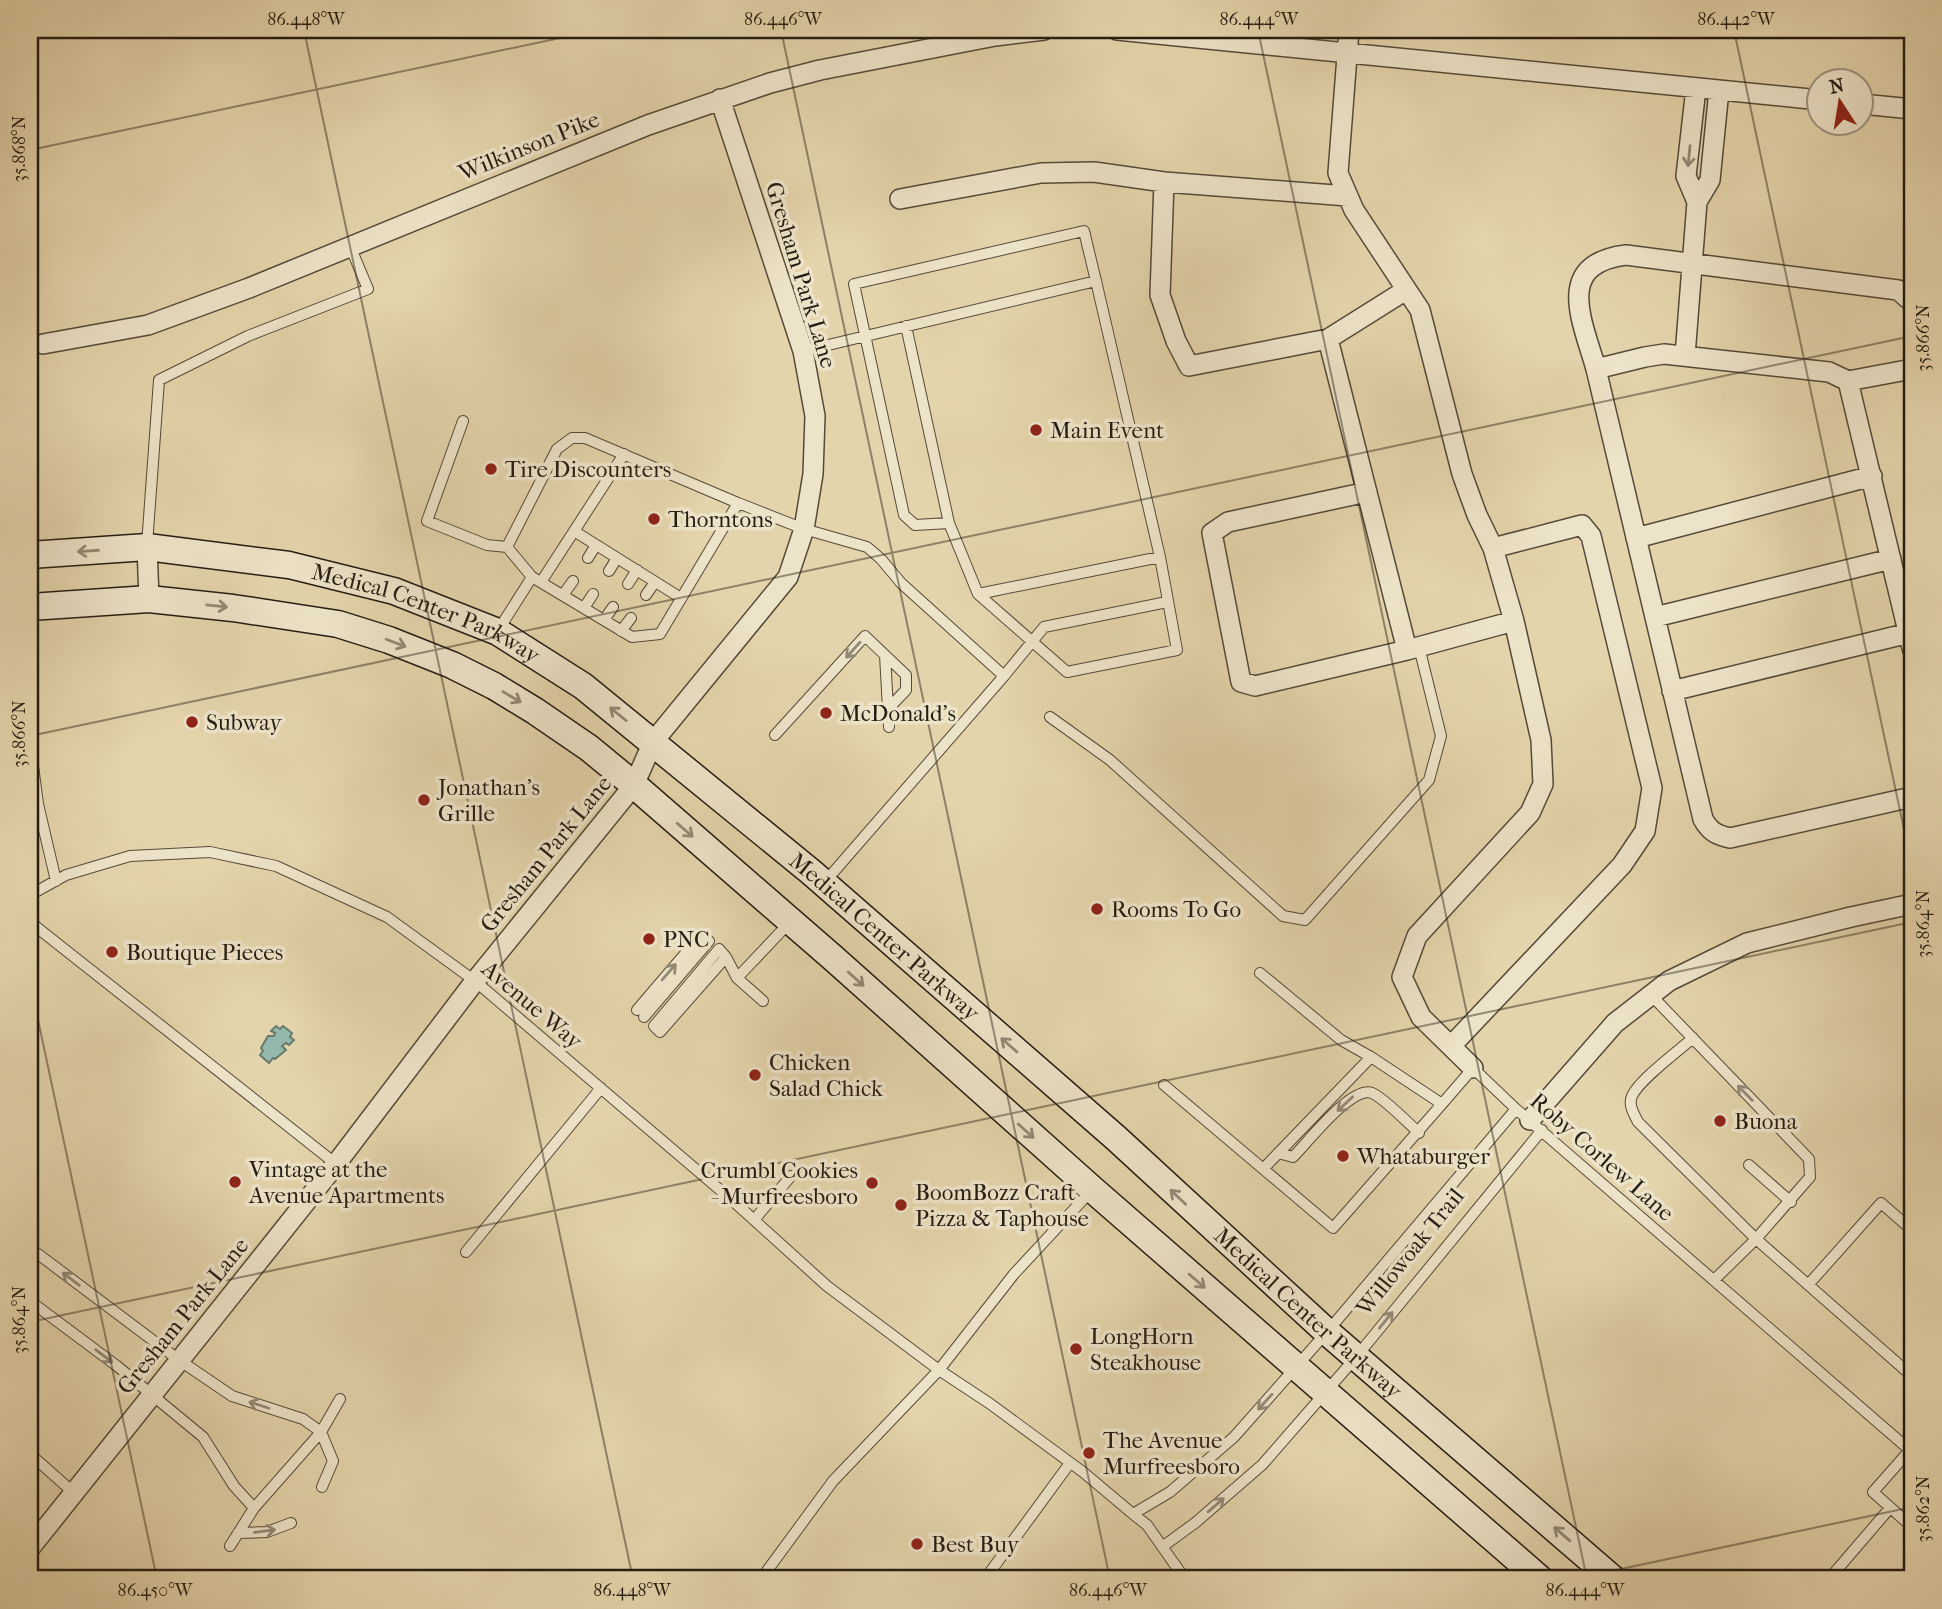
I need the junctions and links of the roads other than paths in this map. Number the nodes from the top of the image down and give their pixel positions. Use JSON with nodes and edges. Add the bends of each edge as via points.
{"nodes":[{"id":1,"x":1044,"y":30,"type":"edge"},
{"id":2,"x":1117,"y":30,"type":"edge"},
{"id":3,"x":1349,"y":30,"type":"edge"},
{"id":4,"x":1345,"y":53,"type":"junction"},
{"id":5,"x":1696,"y":88,"type":"junction"},
{"id":6,"x":1719,"y":90,"type":"junction"},
{"id":7,"x":720,"y":99,"type":"junction"},
{"id":8,"x":1806,"y":99,"type":"edge"},
{"id":9,"x":1876,"y":105,"type":"edge"},
{"id":10,"x":1912,"y":109,"type":"edge"},
{"id":11,"x":1164,"y":182,"type":"junction"},
{"id":12,"x":1348,"y":196,"type":"junction"},
{"id":13,"x":900,"y":199,"type":"dead end"},
{"id":14,"x":1697,"y":202,"type":"junction"},
{"id":15,"x":350,"y":245,"type":"junction"},
{"id":16,"x":1692,"y":264,"type":"junction"},
{"id":17,"x":1096,"y":281,"type":"junction"},
{"id":18,"x":1406,"y":290,"type":"junction"},
{"id":19,"x":1912,"y":302,"type":"edge"},
{"id":20,"x":906,"y":326,"type":"junction"},
{"id":21,"x":864,"y":336,"type":"junction"},
{"id":22,"x":1328,"y":339,"type":"junction"},
{"id":23,"x":36,"y":347,"type":"edge"},
{"id":24,"x":803,"y":351,"type":"junction"},
{"id":25,"x":1685,"y":356,"type":"junction"},
{"id":26,"x":1596,"y":369,"type":"junction"},
{"id":27,"x":1912,"y":369,"type":"edge"},
{"id":28,"x":1848,"y":381,"type":"junction"},
{"id":29,"x":463,"y":421,"type":"dead end"},
{"id":30,"x":624,"y":454,"type":"junction"},
{"id":31,"x":1872,"y":476,"type":"junction"},
{"id":32,"x":1367,"y":492,"type":"junction"},
{"id":33,"x":738,"y":503,"type":"junction"},
{"id":34,"x":949,"y":523,"type":"junction"},
{"id":35,"x":804,"y":529,"type":"junction"},
{"id":36,"x":574,"y":531,"type":"junction"},
{"id":37,"x":1636,"y":538,"type":"junction"},
{"id":38,"x":596,"y":545,"type":"junction"},
{"id":39,"x":507,"y":547,"type":"junction"},
{"id":40,"x":147,"y":548,"type":"junction"},
{"id":41,"x":1493,"y":548,"type":"junction"},
{"id":42,"x":30,"y":555,"type":"edge"},
{"id":43,"x":1160,"y":557,"type":"junction"},
{"id":44,"x":589,"y":558,"type":"dead end"},
{"id":45,"x":617,"y":558,"type":"junction"},
{"id":46,"x":1891,"y":559,"type":"junction"},
{"id":47,"x":637,"y":570,"type":"junction"},
{"id":48,"x":609,"y":571,"type":"dead end"},
{"id":49,"x":536,"y":580,"type":"junction"},
{"id":50,"x":573,"y":581,"type":"dead end"},
{"id":51,"x":655,"y":582,"type":"junction"},
{"id":52,"x":628,"y":583,"type":"dead end"},
{"id":53,"x":593,"y":594,"type":"dead end"},
{"id":54,"x":978,"y":594,"type":"junction"},
{"id":55,"x":563,"y":595,"type":"junction"},
{"id":56,"x":646,"y":595,"type":"dead end"},
{"id":57,"x":681,"y":598,"type":"junction"},
{"id":58,"x":149,"y":599,"type":"junction"},
{"id":59,"x":1167,"y":602,"type":"junction"},
{"id":60,"x":30,"y":607,"type":"edge"},
{"id":61,"x":613,"y":607,"type":"dead end"},
{"id":62,"x":584,"y":608,"type":"junction"},
{"id":63,"x":1655,"y":617,"type":"junction"},
{"id":64,"x":631,"y":618,"type":"dead end"},
{"id":65,"x":604,"y":620,"type":"junction"},
{"id":66,"x":1514,"y":621,"type":"junction"},
{"id":67,"x":621,"y":631,"type":"junction"},
{"id":68,"x":498,"y":632,"type":"junction"},
{"id":69,"x":1031,"y":640,"type":"junction"},
{"id":70,"x":1910,"y":640,"type":"edge"},
{"id":71,"x":1413,"y":648,"type":"junction"},
{"id":72,"x":886,"y":655,"type":"junction"},
{"id":73,"x":1004,"y":676,"type":"junction"},
{"id":74,"x":1672,"y":691,"type":"junction"},
{"id":75,"x":888,"y":709,"type":"junction"},
{"id":76,"x":1050,"y":717,"type":"dead end"},
{"id":77,"x":889,"y":727,"type":"dead end"},
{"id":78,"x":775,"y":735,"type":"dead end"},
{"id":79,"x":653,"y":742,"type":"junction"},
{"id":80,"x":30,"y":743,"type":"edge"},
{"id":81,"x":634,"y":785,"type":"junction"},
{"id":82,"x":1912,"y":797,"type":"edge"},
{"id":83,"x":56,"y":881,"type":"junction"},
{"id":84,"x":824,"y":883,"type":"junction"},
{"id":85,"x":30,"y":895,"type":"edge"},
{"id":86,"x":1912,"y":904,"type":"edge"},
{"id":87,"x":30,"y":922,"type":"edge"},
{"id":88,"x":790,"y":922,"type":"junction"},
{"id":89,"x":706,"y":937,"type":"dead end"},
{"id":90,"x":1259,"y":974,"type":"dead end"},
{"id":91,"x":737,"y":978,"type":"junction"},
{"id":92,"x":475,"y":981,"type":"junction"},
{"id":93,"x":1651,"y":995,"type":"junction"},
{"id":94,"x":763,"y":1001,"type":"dead end"},
{"id":95,"x":640,"y":1014,"type":"dead end"},
{"id":96,"x":654,"y":1026,"type":"dead end"},
{"id":97,"x":1693,"y":1038,"type":"junction"},
{"id":98,"x":1451,"y":1046,"type":"junction"},
{"id":99,"x":1371,"y":1057,"type":"junction"},
{"id":100,"x":1474,"y":1068,"type":"junction"},
{"id":101,"x":1164,"y":1085,"type":"dead end"},
{"id":102,"x":601,"y":1088,"type":"junction"},
{"id":103,"x":1443,"y":1104,"type":"junction"},
{"id":104,"x":1529,"y":1120,"type":"junction"},
{"id":105,"x":1419,"y":1133,"type":"junction"},
{"id":106,"x":1278,"y":1153,"type":"junction"},
{"id":107,"x":337,"y":1164,"type":"junction"},
{"id":108,"x":1749,"y":1165,"type":"dead end"},
{"id":109,"x":1263,"y":1169,"type":"junction"},
{"id":110,"x":791,"y":1176,"type":"dead end"},
{"id":111,"x":1092,"y":1189,"type":"junction"},
{"id":112,"x":1791,"y":1202,"type":"junction"},
{"id":113,"x":754,"y":1220,"type":"junction"},
{"id":114,"x":1912,"y":1230,"type":"edge"},
{"id":115,"x":1756,"y":1239,"type":"junction"},
{"id":116,"x":30,"y":1248,"type":"edge"},
{"id":117,"x":466,"y":1252,"type":"dead end"},
{"id":118,"x":1714,"y":1280,"type":"junction"},
{"id":119,"x":1808,"y":1285,"type":"junction"},
{"id":120,"x":30,"y":1301,"type":"edge"},
{"id":121,"x":1327,"y":1332,"type":"junction"},
{"id":122,"x":1357,"y":1356,"type":"junction"},
{"id":123,"x":179,"y":1360,"type":"junction"},
{"id":124,"x":1296,"y":1368,"type":"junction"},
{"id":125,"x":939,"y":1370,"type":"junction"},
{"id":126,"x":1912,"y":1376,"type":"edge"},
{"id":127,"x":1324,"y":1392,"type":"junction"},
{"id":128,"x":152,"y":1395,"type":"junction"},
{"id":129,"x":340,"y":1399,"type":"dead end"},
{"id":130,"x":321,"y":1432,"type":"junction"},
{"id":131,"x":1911,"y":1451,"type":"edge"},
{"id":132,"x":30,"y":1454,"type":"edge"},
{"id":133,"x":1070,"y":1463,"type":"junction"},
{"id":134,"x":322,"y":1487,"type":"dead end"},
{"id":135,"x":74,"y":1493,"type":"junction"},
{"id":136,"x":254,"y":1508,"type":"junction"},
{"id":137,"x":1890,"y":1508,"type":"junction"},
{"id":138,"x":1133,"y":1514,"type":"junction"},
{"id":139,"x":291,"y":1523,"type":"dead end"},
{"id":140,"x":1912,"y":1527,"type":"edge"},
{"id":141,"x":238,"y":1534,"type":"junction"},
{"id":142,"x":230,"y":1546,"type":"dead end"},
{"id":143,"x":1162,"y":1546,"type":"junction"},
{"id":144,"x":30,"y":1548,"type":"edge"},
{"id":145,"x":761,"y":1579,"type":"edge"},
{"id":146,"x":985,"y":1579,"type":"edge"},
{"id":147,"x":1185,"y":1579,"type":"edge"},
{"id":148,"x":1540,"y":1579,"type":"edge"},
{"id":149,"x":1613,"y":1579,"type":"edge"},
{"id":150,"x":1829,"y":1579,"type":"edge"}],
"edges":[{"from":1,"to":7,"type":"street","name":"Wilkinson Pike","via":[[820,70]]},
{"from":2,"to":4,"type":"street"},
{"from":3,"to":4,"type":"street"},
{"from":4,"to":5,"type":"street"},
{"from":4,"to":12,"type":"street","via":[[1338,173]]},
{"from":5,"to":6,"type":"street"},
{"from":5,"to":14,"type":"street","one_way":true,"via":[[1686,176]]},
{"from":6,"to":8,"type":"street"},
{"from":6,"to":14,"type":"street","via":[[1710,180]]},
{"from":7,"to":15,"type":"street","name":"Wilkinson Pike"},
{"from":7,"to":24,"type":"street","name":"Gresham Park Lane"},
{"from":9,"to":10,"type":"street"},
{"from":11,"to":12,"type":"street"},
{"from":11,"to":13,"type":"street","via":[[1094,172],[1041,173]]},
{"from":11,"to":22,"type":"street","via":[[1160,295],[1189,366]]},
{"from":12,"to":18,"type":"street"},
{"from":14,"to":16,"type":"street"},
{"from":15,"to":23,"type":"street","name":"Wilkinson Pike","via":[[148,325]]},
{"from":15,"to":40,"type":"lane","via":[[368,289],[248,336],[159,380]]},
{"from":16,"to":19,"type":"street","via":[[1898,290]]},
{"from":16,"to":25,"type":"street"},
{"from":16,"to":26,"type":"street","via":[[1626,255],[1606,257],[1584,274],[1577,298]]},
{"from":17,"to":20,"type":"lane"},
{"from":17,"to":21,"type":"lane","via":[[1084,231],[854,284]]},
{"from":17,"to":43,"type":"lane"},
{"from":18,"to":22,"type":"street"},
{"from":18,"to":41,"type":"street","via":[[1420,310],[1462,474]]},
{"from":20,"to":21,"type":"lane"},
{"from":20,"to":34,"type":"lane"},
{"from":21,"to":24,"type":"lane"},
{"from":21,"to":34,"type":"lane","via":[[904,515],[915,525]]},
{"from":22,"to":32,"type":"street"},
{"from":24,"to":35,"type":"street","name":"Gresham Park Lane","via":[[815,416],[813,474]]},
{"from":25,"to":26,"type":"street","via":[[1645,356]]},
{"from":25,"to":28,"type":"street","via":[[1829,372]]},
{"from":26,"to":37,"type":"street"},
{"from":27,"to":28,"type":"street"},
{"from":28,"to":31,"type":"street"},
{"from":29,"to":39,"type":"lane","via":[[427,521],[487,545]]},
{"from":30,"to":33,"type":"lane"},
{"from":30,"to":36,"type":"lane"},
{"from":30,"to":39,"type":"lane","via":[[584,438],[572,438],[557,449]]},
{"from":31,"to":37,"type":"street"},
{"from":31,"to":46,"type":"street"},
{"from":32,"to":71,"type":"street"},
{"from":32,"to":71,"type":"street","via":[[1228,522],[1212,534],[1241,682],[1255,686]]},
{"from":33,"to":35,"type":"lane"},
{"from":33,"to":57,"type":"lane"},
{"from":34,"to":54,"type":"lane"},
{"from":35,"to":73,"type":"lane","via":[[867,547]]},
{"from":35,"to":79,"type":"street","name":"Gresham Park Lane","via":[[788,577]]},
{"from":36,"to":38,"type":"lane"},
{"from":36,"to":49,"type":"lane"},
{"from":37,"to":63,"type":"street"},
{"from":38,"to":44,"type":"lane"},
{"from":38,"to":45,"type":"lane"},
{"from":39,"to":49,"type":"lane"},
{"from":40,"to":42,"type":"main road","name":"Medical Center Parkway","one_way":true},
{"from":40,"to":58,"type":"street"},
{"from":40,"to":68,"type":"main road","name":"Medical Center Parkway","via":[[289,565],[394,591]]},
{"from":41,"to":66,"type":"street"},
{"from":41,"to":98,"type":"street","via":[[1582,526],[1591,536],[1652,788],[1645,831],[1622,865]]},
{"from":43,"to":54,"type":"lane"},
{"from":43,"to":59,"type":"lane"},
{"from":45,"to":47,"type":"lane"},
{"from":45,"to":48,"type":"lane"},
{"from":46,"to":63,"type":"street"},
{"from":46,"to":70,"type":"street"},
{"from":47,"to":51,"type":"lane"},
{"from":47,"to":52,"type":"lane"},
{"from":49,"to":55,"type":"lane"},
{"from":49,"to":68,"type":"lane"},
{"from":50,"to":55,"type":"lane"},
{"from":51,"to":56,"type":"lane"},
{"from":51,"to":57,"type":"lane"},
{"from":53,"to":62,"type":"lane"},
{"from":54,"to":69,"type":"lane"},
{"from":55,"to":62,"type":"lane"},
{"from":57,"to":67,"type":"lane","via":[[660,634],[632,637]]},
{"from":58,"to":60,"type":"main road","name":"Medical Center Parkway"},
{"from":58,"to":81,"type":"main road","name":"Medical Center Parkway","one_way":true,"via":[[338,624],[399,643],[494,686],[589,748]]},
{"from":59,"to":69,"type":"lane","via":[[1044,627]]},
{"from":59,"to":69,"type":"lane","via":[[1177,650],[1067,672]]},
{"from":61,"to":65,"type":"lane"},
{"from":62,"to":65,"type":"lane"},
{"from":63,"to":74,"type":"street"},
{"from":64,"to":67,"type":"lane"},
{"from":65,"to":67,"type":"lane"},
{"from":66,"to":71,"type":"street"},
{"from":66,"to":98,"type":"street","via":[[1541,740],[1543,784],[1530,813],[1417,936],[1402,977],[1421,1017]]},
{"from":79,"to":68,"type":"main road","name":"Medical Center Parkway","one_way":true,"via":[[583,686]]},
{"from":69,"to":73,"type":"lane"},
{"from":70,"to":74,"type":"street"},
{"from":71,"to":76,"type":"lane","via":[[1441,736],[1429,780],[1305,920],[1283,916],[1110,760]]},
{"from":72,"to":75,"type":"lane"},
{"from":72,"to":75,"type":"lane","via":[[906,675],[906,690]]},
{"from":72,"to":78,"type":"lane","one_way":true,"via":[[865,636]]},
{"from":73,"to":84,"type":"lane"},
{"from":74,"to":82,"type":"street","via":[[1703,819],[1717,835],[1741,836]]},
{"from":75,"to":77,"type":"lane"},
{"from":79,"to":81,"type":"street","name":"Gresham Park Lane"},
{"from":79,"to":84,"type":"main road","name":"Medical Center Parkway"},
{"from":80,"to":83,"type":"lane"},
{"from":81,"to":88,"type":"main road","name":"Medical Center Parkway","one_way":true},
{"from":81,"to":92,"type":"street","name":"Gresham Park Lane"},
{"from":83,"to":85,"type":"lane","name":"Avenue Way"},
{"from":83,"to":92,"type":"lane","name":"Avenue Way","via":[[130,856],[210,852],[276,866],[387,917]]},
{"from":121,"to":84,"type":"main road","name":"Medical Center Parkway","one_way":true,"via":[[1116,1138]]},
{"from":86,"to":93,"type":"street","name":"Willowoak Trail","via":[[1747,943],[1669,981]]},
{"from":87,"to":107,"type":"lane"},
{"from":88,"to":91,"type":"lane"},
{"from":88,"to":111,"type":"main road","name":"Medical Center Parkway","one_way":true},
{"from":95,"to":89,"type":"lane","one_way":true},
{"from":90,"to":99,"type":"lane","via":[[1341,1040]]},
{"from":91,"to":94,"type":"lane"},
{"from":91,"to":96,"type":"lane","via":[[722,953]]},
{"from":92,"to":102,"type":"lane","name":"Avenue Way"},
{"from":92,"to":107,"type":"street","name":"Gresham Park Lane"},
{"from":93,"to":97,"type":"lane"},
{"from":93,"to":104,"type":"street","name":"Willowoak Trail","via":[[1615,1023]]},
{"from":112,"to":97,"type":"lane","one_way":true,"via":[[1810,1177],[1809,1159]]},
{"from":97,"to":115,"type":"lane","via":[[1642,1084],[1631,1097],[1631,1108],[1638,1122]]},
{"from":98,"to":100,"type":"street"},
{"from":99,"to":103,"type":"lane"},
{"from":99,"to":106,"type":"lane"},
{"from":100,"to":103,"type":"lane"},
{"from":100,"to":104,"type":"lane","name":"Roby Corlew Lane"},
{"from":101,"to":109,"type":"lane"},
{"from":102,"to":113,"type":"lane","name":"Avenue Way"},
{"from":102,"to":117,"type":"lane"},
{"from":103,"to":105,"type":"lane"},
{"from":104,"to":118,"type":"lane","name":"Roby Corlew Lane"},
{"from":104,"to":121,"type":"lane"},
{"from":122,"to":104,"type":"lane","name":"Willowoak Trail","one_way":true},
{"from":105,"to":106,"type":"lane","one_way":true,"via":[[1374,1094],[1363,1091],[1350,1098],[1293,1157]]},
{"from":105,"to":109,"type":"lane","via":[[1333,1228]]},
{"from":106,"to":109,"type":"lane"},
{"from":107,"to":123,"type":"street","name":"Gresham Park Lane"},
{"from":108,"to":112,"type":"lane"},
{"from":110,"to":113,"type":"lane"},
{"from":111,"to":124,"type":"main road","name":"Medical Center Parkway","one_way":true},
{"from":111,"to":125,"type":"lane","via":[[1014,1274]]},
{"from":112,"to":115,"type":"lane"},
{"from":113,"to":125,"type":"lane","name":"Avenue Way","via":[[827,1286]]},
{"from":114,"to":119,"type":"lane","via":[[1881,1203]]},
{"from":115,"to":118,"type":"lane"},
{"from":115,"to":119,"type":"lane"},
{"from":123,"to":116,"type":"lane","one_way":true},
{"from":118,"to":131,"type":"lane","name":"Roby Corlew Lane"},
{"from":119,"to":126,"type":"lane"},
{"from":120,"to":128,"type":"lane","one_way":true},
{"from":121,"to":122,"type":"main road","name":"Medical Center Parkway"},
{"from":121,"to":124,"type":"lane"},
{"from":122,"to":127,"type":"lane","name":"Willowoak Trail"},
{"from":149,"to":122,"type":"main road","name":"Medical Center Parkway","one_way":true},
{"from":123,"to":128,"type":"street","name":"Gresham Park Lane"},
{"from":130,"to":123,"type":"lane","one_way":true,"via":[[303,1419],[232,1396]]},
{"from":124,"to":127,"type":"main road","name":"Medical Center Parkway"},
{"from":124,"to":138,"type":"lane","one_way":true,"via":[[1234,1437],[1170,1492]]},
{"from":125,"to":133,"type":"lane","name":"Avenue Way"},
{"from":125,"to":145,"type":"lane","via":[[833,1481]]},
{"from":143,"to":127,"type":"lane","name":"Willowoak Trail","one_way":true,"via":[[1262,1465]]},
{"from":127,"to":148,"type":"main road","name":"Medical Center Parkway"},
{"from":128,"to":135,"type":"street","name":"Gresham Park Lane"},
{"from":128,"to":136,"type":"lane","via":[[203,1437]]},
{"from":129,"to":130,"type":"lane"},
{"from":130,"to":134,"type":"lane","via":[[333,1461]]},
{"from":130,"to":136,"type":"lane"},
{"from":131,"to":137,"type":"lane","via":[[1873,1492]]},
{"from":132,"to":135,"type":"lane"},
{"from":133,"to":138,"type":"lane","name":"Avenue Way"},
{"from":133,"to":146,"type":"lane"},
{"from":135,"to":144,"type":"street","name":"Gresham Park Lane"},
{"from":136,"to":141,"type":"lane"},
{"from":137,"to":140,"type":"lane"},
{"from":137,"to":150,"type":"lane"},
{"from":138,"to":143,"type":"lane","name":"Avenue Way"},
{"from":141,"to":139,"type":"lane","one_way":true,"via":[[267,1532]]},
{"from":141,"to":142,"type":"lane"},
{"from":143,"to":147,"type":"lane","name":"Avenue Way"}]}
